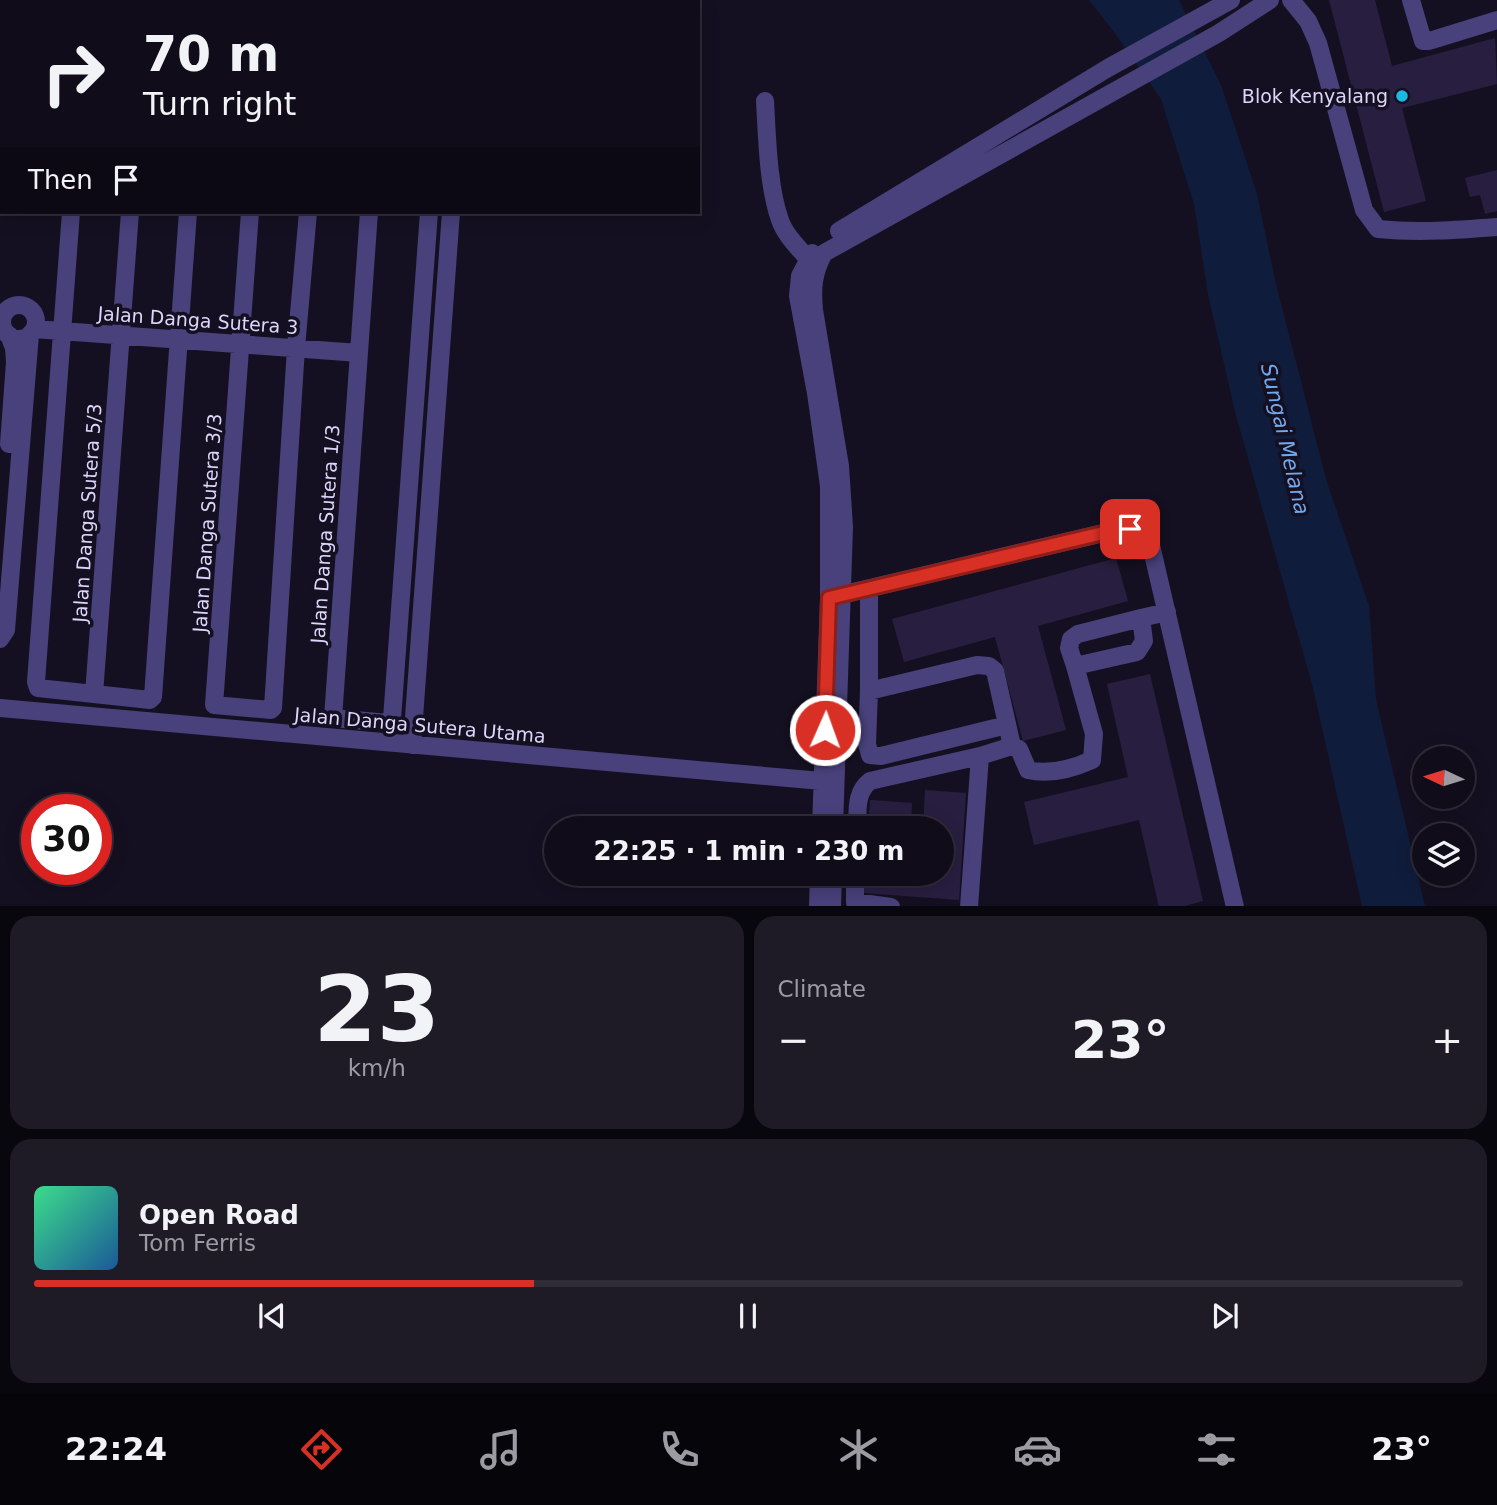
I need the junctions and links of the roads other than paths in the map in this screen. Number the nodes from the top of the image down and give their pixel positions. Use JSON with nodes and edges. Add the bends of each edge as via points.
{"nodes":[{"id":1,"x":1231,"y":0,"type":"edge"},
{"id":2,"x":1270,"y":0,"type":"edge"},
{"id":3,"x":1291,"y":0,"type":"edge"},
{"id":4,"x":1410,"y":0,"type":"edge"},
{"id":5,"x":1497,"y":20,"type":"edge"},
{"id":6,"x":765,"y":101,"type":"dead end"},
{"id":7,"x":71,"y":214,"type":"edge"},
{"id":8,"x":130,"y":214,"type":"edge"},
{"id":9,"x":188,"y":214,"type":"edge"},
{"id":10,"x":250,"y":214,"type":"edge"},
{"id":11,"x":308,"y":214,"type":"edge"},
{"id":12,"x":369,"y":214,"type":"edge"},
{"id":13,"x":429,"y":214,"type":"edge"},
{"id":14,"x":451,"y":214,"type":"edge"},
{"id":15,"x":1497,"y":228,"type":"edge"},
{"id":16,"x":808,"y":259,"type":"junction"},
{"id":17,"x":4,"y":310,"type":"edge"},
{"id":18,"x":32,"y":331,"type":"junction"},
{"id":19,"x":63,"y":331,"type":"junction"},
{"id":20,"x":4,"y":332,"type":"edge"},
{"id":21,"x":121,"y":335,"type":"junction"},
{"id":22,"x":179,"y":339,"type":"junction"},
{"id":23,"x":242,"y":343,"type":"junction"},
{"id":24,"x":296,"y":348,"type":"junction"},
{"id":25,"x":359,"y":353,"type":"junction"},
{"id":26,"x":0,"y":555,"type":"edge"},
{"id":27,"x":869,"y":589,"type":"junction"},
{"id":28,"x":835,"y":597,"type":"junction"},
{"id":29,"x":1167,"y":612,"type":"junction"},
{"id":30,"x":1141,"y":618,"type":"junction"},
{"id":31,"x":0,"y":639,"type":"edge"},
{"id":32,"x":1075,"y":666,"type":"junction"},
{"id":33,"x":869,"y":691,"type":"junction"},
{"id":34,"x":94,"y":694,"type":"junction"},
{"id":35,"x":0,"y":708,"type":"edge"},
{"id":36,"x":1007,"y":725,"type":"junction"},
{"id":37,"x":412,"y":745,"type":"junction"},
{"id":38,"x":1012,"y":747,"type":"junction"},
{"id":39,"x":980,"y":756,"type":"junction"},
{"id":40,"x":829,"y":782,"type":"junction"},
{"id":41,"x":823,"y":816,"type":"edge"},
{"id":42,"x":833,"y":816,"type":"edge"},
{"id":43,"x":857,"y":816,"type":"edge"},
{"id":44,"x":819,"y":886,"type":"edge"},
{"id":45,"x":833,"y":886,"type":"edge"},
{"id":46,"x":855,"y":886,"type":"edge"},
{"id":47,"x":818,"y":906,"type":"edge"},
{"id":48,"x":832,"y":906,"type":"edge"},
{"id":49,"x":891,"y":906,"type":"edge"},
{"id":50,"x":969,"y":906,"type":"edge"},
{"id":51,"x":1236,"y":906,"type":"edge"}],
"edges":[{"from":1,"to":16,"type":"street","via":[[1108,68],[817,245]]},
{"from":2,"to":28,"type":"street","via":[[1219,33],[824,253],[812,284],[840,466],[844,527]]},
{"from":3,"to":15,"type":"street","via":[[1318,43],[1364,210],[1378,229]]},
{"from":4,"to":5,"type":"street","via":[[1423,41]]},
{"from":6,"to":16,"type":"street","via":[[780,219]]},
{"from":7,"to":19,"type":"street"},
{"from":8,"to":21,"type":"street","name":"Jalan Danga Sutera 5/3"},
{"from":9,"to":22,"type":"street"},
{"from":10,"to":23,"type":"street","name":"Jalan Danga Sutera 3/3"},
{"from":11,"to":24,"type":"street"},
{"from":12,"to":25,"type":"street","name":"Jalan Danga Sutera 1/3"},
{"from":13,"to":25,"type":"street","name":"Jalan Danga Sutera 1/3","via":[[392,719],[388,723],[333,718]]},
{"from":14,"to":37,"type":"street"},
{"from":16,"to":28,"type":"street","via":[[798,296],[829,486]]},
{"from":17,"to":18,"type":"street","via":[[18,305],[29,308],[35,317]]},
{"from":17,"to":20,"type":"street"},
{"from":18,"to":19,"type":"street","name":"Jalan Danga Sutera 3"},
{"from":18,"to":20,"type":"street","via":[[20,339]]},
{"from":18,"to":31,"type":"street","via":[[6,629]]},
{"from":19,"to":21,"type":"street","name":"Jalan Danga Sutera 3"},
{"from":19,"to":34,"type":"street","via":[[36,682],[38,688]]},
{"from":20,"to":26,"type":"street","via":[[14,348],[15,362]]},
{"from":21,"to":22,"type":"street","name":"Jalan Danga Sutera 3"},
{"from":21,"to":34,"type":"street","name":"Jalan Danga Sutera 5/3"},
{"from":22,"to":23,"type":"street","name":"Jalan Danga Sutera 3"},
{"from":22,"to":34,"type":"street","via":[[153,697]]},
{"from":23,"to":24,"type":"street","name":"Jalan Danga Sutera 3"},
{"from":23,"to":24,"type":"street","name":"Jalan Danga Sutera 3/3","via":[[214,705],[273,708]]},
{"from":24,"to":25,"type":"street","name":"Jalan Danga Sutera 3"},
{"from":27,"to":28,"type":"street"},
{"from":27,"to":29,"type":"street","via":[[1116,530],[1142,530],[1150,541]]},
{"from":27,"to":33,"type":"street"},
{"from":28,"to":40,"type":"street"},
{"from":29,"to":30,"type":"street"},
{"from":29,"to":51,"type":"street"},
{"from":30,"to":32,"type":"street","via":[[1144,641],[1137,652]]},
{"from":30,"to":32,"type":"street","via":[[1071,639]]},
{"from":32,"to":38,"type":"street","via":[[1094,734],[1092,760],[1065,770],[1039,772],[1028,770]]},
{"from":33,"to":36,"type":"street","via":[[989,666],[995,671]]},
{"from":33,"to":36,"type":"street","via":[[870,755]]},
{"from":35,"to":37,"type":"street","name":"Jalan Danga Sutera Utama"},
{"from":36,"to":38,"type":"street"},
{"from":37,"to":40,"type":"street","name":"Jalan Danga Sutera Utama"},
{"from":38,"to":39,"type":"street"},
{"from":39,"to":43,"type":"street","via":[[870,781],[858,797]]},
{"from":39,"to":50,"type":"street"},
{"from":40,"to":41,"type":"street"},
{"from":40,"to":42,"type":"street"},
{"from":44,"to":47,"type":"street"},
{"from":45,"to":48,"type":"street"},
{"from":46,"to":49,"type":"street","via":[[855,902]]}]}
